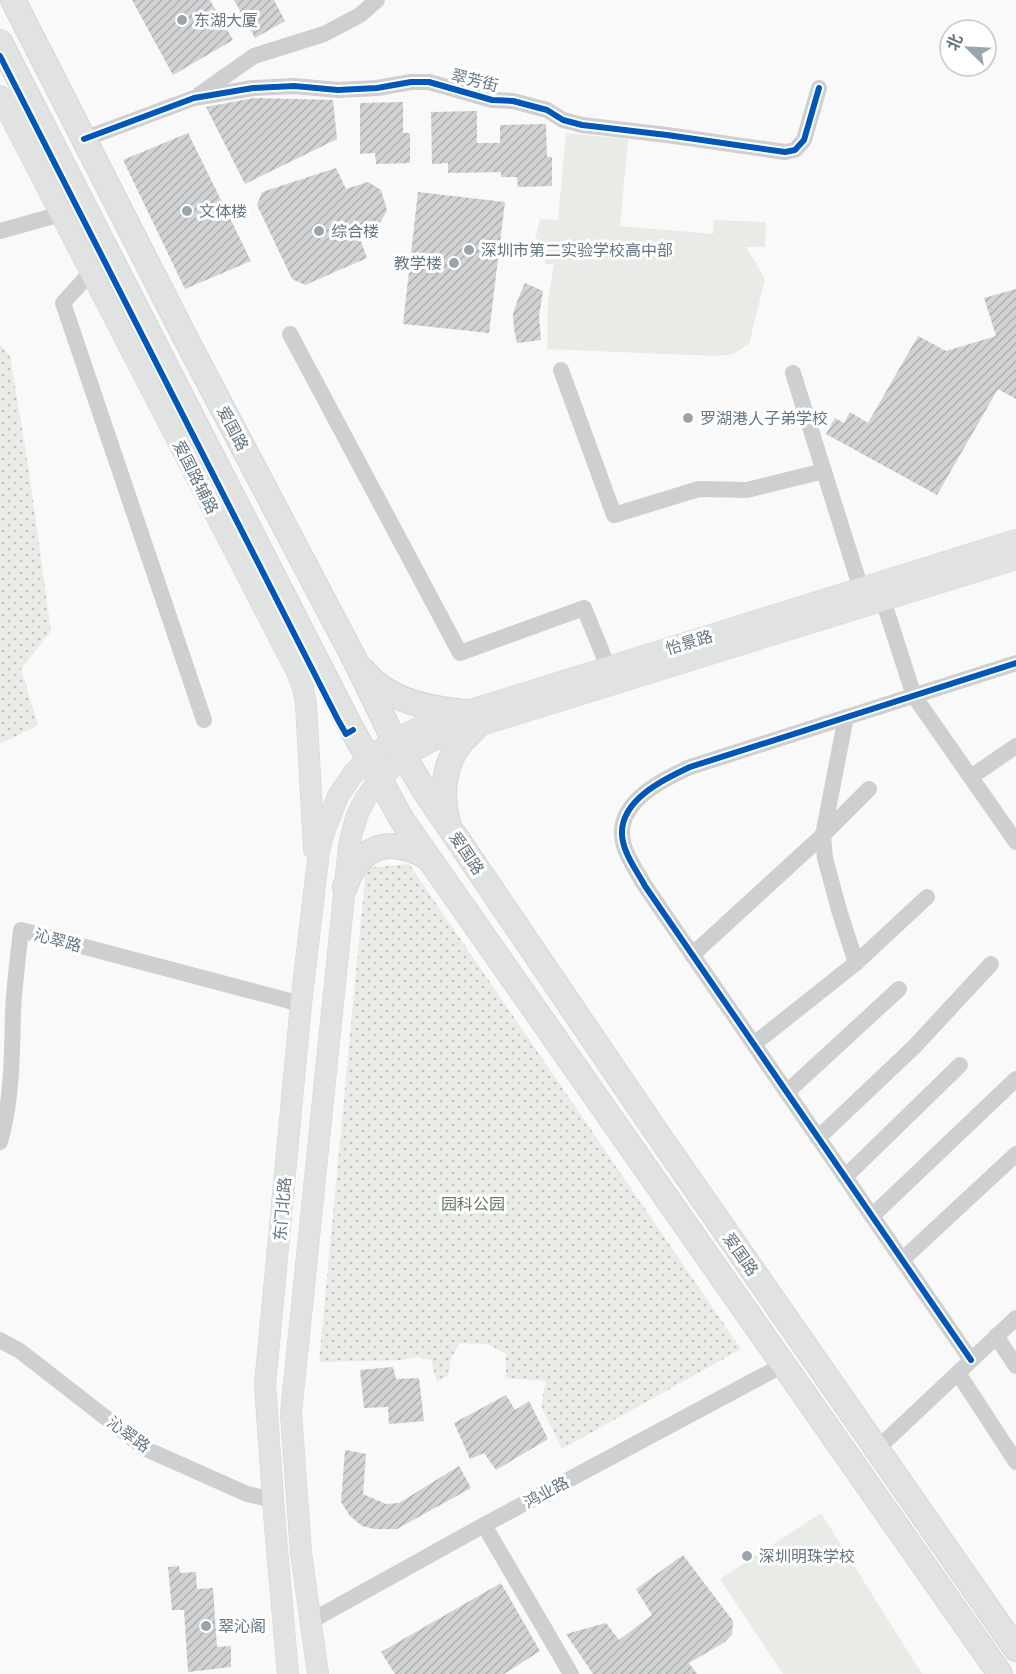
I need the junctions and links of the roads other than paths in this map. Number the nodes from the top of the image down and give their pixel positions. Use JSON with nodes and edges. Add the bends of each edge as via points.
{"nodes":[{"id":1,"x":13,"y":0,"type":"edge"},
{"id":2,"x":377,"y":0,"type":"edge"},
{"id":3,"x":0,"y":42,"type":"edge"},
{"id":4,"x":819,"y":88,"type":"dead end"},
{"id":5,"x":0,"y":96,"type":"edge"},
{"id":6,"x":194,"y":98,"type":"junction"},
{"id":7,"x":84,"y":139,"type":"junction"},
{"id":8,"x":61,"y":214,"type":"junction"},
{"id":9,"x":0,"y":231,"type":"edge"},
{"id":10,"x":91,"y":272,"type":"junction"},
{"id":11,"x":290,"y":334,"type":"dead end"},
{"id":12,"x":561,"y":370,"type":"dead end"},
{"id":13,"x":794,"y":373,"type":"dead end"},
{"id":14,"x":824,"y":471,"type":"junction"},
{"id":15,"x":1016,"y":540,"type":"edge"},
{"id":16,"x":1016,"y":559,"type":"edge"},
{"id":17,"x":861,"y":589,"type":"junction"},
{"id":18,"x":883,"y":600,"type":"junction"},
{"id":19,"x":355,"y":660,"type":"junction"},
{"id":20,"x":1016,"y":663,"type":"edge"},
{"id":21,"x":608,"y":667,"type":"junction"},
{"id":22,"x":914,"y":696,"type":"junction"},
{"id":23,"x":846,"y":717,"type":"junction"},
{"id":24,"x":471,"y":719,"type":"junction"},
{"id":25,"x":204,"y":720,"type":"dead end"},
{"id":26,"x":1016,"y":746,"type":"edge"},
{"id":27,"x":399,"y":748,"type":"junction"},
{"id":28,"x":368,"y":758,"type":"junction"},
{"id":29,"x":971,"y":777,"type":"junction"},
{"id":30,"x":380,"y":780,"type":"junction"},
{"id":31,"x":869,"y":789,"type":"dead end"},
{"id":32,"x":451,"y":830,"type":"junction"},
{"id":33,"x":823,"y":835,"type":"junction"},
{"id":34,"x":1016,"y":842,"type":"edge"},
{"id":35,"x":428,"y":858,"type":"junction"},
{"id":36,"x":315,"y":879,"type":"junction"},
{"id":37,"x":345,"y":887,"type":"junction"},
{"id":38,"x":927,"y":897,"type":"dead end"},
{"id":39,"x":692,"y":955,"type":"junction"},
{"id":40,"x":856,"y":963,"type":"junction"},
{"id":41,"x":991,"y":964,"type":"dead end"},
{"id":42,"x":899,"y":989,"type":"dead end"},
{"id":43,"x":301,"y":1004,"type":"junction"},
{"id":44,"x":754,"y":1044,"type":"junction"},
{"id":45,"x":960,"y":1065,"type":"dead end"},
{"id":46,"x":1016,"y":1079,"type":"edge"},
{"id":47,"x":787,"y":1092,"type":"junction"},
{"id":48,"x":818,"y":1138,"type":"junction"},
{"id":49,"x":0,"y":1142,"type":"edge"},
{"id":50,"x":1016,"y":1154,"type":"edge"},
{"id":51,"x":845,"y":1177,"type":"junction"},
{"id":52,"x":872,"y":1216,"type":"junction"},
{"id":53,"x":902,"y":1260,"type":"junction"},
{"id":54,"x":1016,"y":1318,"type":"edge"},
{"id":55,"x":996,"y":1336,"type":"junction"},
{"id":56,"x":0,"y":1340,"type":"edge"},
{"id":57,"x":971,"y":1360,"type":"junction"},
{"id":58,"x":783,"y":1365,"type":"junction"},
{"id":59,"x":1016,"y":1366,"type":"edge"},
{"id":60,"x":958,"y":1372,"type":"junction"},
{"id":61,"x":877,"y":1449,"type":"junction"},
{"id":62,"x":1016,"y":1462,"type":"edge"},
{"id":63,"x":273,"y":1500,"type":"junction"},
{"id":64,"x":484,"y":1525,"type":"junction"},
{"id":65,"x":311,"y":1621,"type":"junction"},
{"id":66,"x":1016,"y":1649,"type":"edge"},
{"id":67,"x":288,"y":1674,"type":"edge"},
{"id":68,"x":318,"y":1674,"type":"edge"},
{"id":69,"x":571,"y":1674,"type":"edge"},
{"id":70,"x":1000,"y":1674,"type":"edge"}],
"edges":[{"from":1,"to":7,"type":"highway","name":"爱国路"},
{"from":2,"to":6,"type":"street","via":[[360,15],[324,34],[254,56]]},
{"from":3,"to":28,"type":"highway","name":"爱国路"},
{"from":4,"to":6,"type":"street","name":"翠芳街","via":[[804,140],[795,150],[785,152],[582,125],[547,110],[429,82],[338,90],[252,88]]},
{"from":5,"to":8,"type":"main road","name":"爱国路辅路"},
{"from":6,"to":7,"type":"street","name":"翠芳街"},
{"from":7,"to":19,"type":"highway","name":"爱国路"},
{"from":8,"to":9,"type":"street"},
{"from":8,"to":10,"type":"main road","name":"爱国路辅路"},
{"from":10,"to":25,"type":"street","via":[[63,303]]},
{"from":10,"to":36,"type":"main road","name":"爱国路辅路","via":[[303,688]]},
{"from":11,"to":21,"type":"street","via":[[460,654],[584,608]]},
{"from":12,"to":14,"type":"street","via":[[614,515],[699,489],[747,490]]},
{"from":13,"to":14,"type":"street"},
{"from":14,"to":17,"type":"street"},
{"from":15,"to":17,"type":"main road","name":"怡景路"},
{"from":16,"to":18,"type":"main road","name":"怡景路"},
{"from":17,"to":21,"type":"main road","name":"怡景路"},
{"from":18,"to":22,"type":"street"},
{"from":18,"to":24,"type":"main road","name":"怡景路"},
{"from":19,"to":24,"type":"highway","via":[[382,688]]},
{"from":19,"to":27,"type":"highway","name":"爱国路"},
{"from":20,"to":22,"type":"street"},
{"from":21,"to":24,"type":"main road","name":"怡景路"},
{"from":22,"to":23,"type":"street"},
{"from":22,"to":29,"type":"street"},
{"from":23,"to":33,"type":"street"},
{"from":23,"to":39,"type":"street","via":[[690,767],[654,785],[627,814],[622,837],[629,856]]},
{"from":24,"to":27,"type":"main road","name":"怡景路","via":[[416,728]]},
{"from":24,"to":32,"type":"highway","via":[[446,776],[445,811]]},
{"from":26,"to":29,"type":"street"},
{"from":27,"to":28,"type":"main road","name":"怡景路"},
{"from":27,"to":30,"type":"main road","name":"怡景路"},
{"from":27,"to":32,"type":"highway","name":"爱国路"},
{"from":28,"to":30,"type":"highway","name":"爱国路"},
{"from":28,"to":36,"type":"main road","name":"东门北路","via":[[346,783],[335,805],[321,842]]},
{"from":29,"to":34,"type":"street"},
{"from":30,"to":35,"type":"highway","name":"爱国路"},
{"from":30,"to":37,"type":"main road","name":"东门北路","via":[[353,825]]},
{"from":31,"to":33,"type":"street"},
{"from":32,"to":61,"type":"highway","name":"爱国路"},
{"from":33,"to":39,"type":"street"},
{"from":33,"to":40,"type":"street","via":[[825,858]]},
{"from":35,"to":37,"type":"highway","via":[[403,847],[378,848],[356,864]]},
{"from":35,"to":58,"type":"highway","name":"爱国路"},
{"from":36,"to":43,"type":"main road","name":"东门北路"},
{"from":37,"to":65,"type":"main road","name":"东门北路","via":[[291,1413],[301,1553]]},
{"from":38,"to":40,"type":"street"},
{"from":39,"to":44,"type":"street"},
{"from":40,"to":44,"type":"street"},
{"from":41,"to":48,"type":"street","via":[[914,1047]]},
{"from":42,"to":47,"type":"street"},
{"from":43,"to":49,"type":"street","name":"沁翠路","via":[[21,930],[13,1011],[12,1077]]},
{"from":43,"to":63,"type":"main road","name":"东门北路","via":[[265,1385]]},
{"from":44,"to":47,"type":"street"},
{"from":45,"to":51,"type":"street"},
{"from":46,"to":52,"type":"street"},
{"from":47,"to":48,"type":"street"},
{"from":48,"to":51,"type":"street"},
{"from":50,"to":53,"type":"street"},
{"from":51,"to":52,"type":"street"},
{"from":52,"to":53,"type":"street"},
{"from":53,"to":57,"type":"street"},
{"from":54,"to":55,"type":"street"},
{"from":55,"to":57,"type":"street"},
{"from":55,"to":59,"type":"street"},
{"from":56,"to":63,"type":"street","name":"沁翠路","via":[[20,1351],[146,1449],[247,1494]]},
{"from":57,"to":60,"type":"street"},
{"from":58,"to":64,"type":"street","name":"鸿业路"},
{"from":58,"to":70,"type":"highway","name":"爱国路"},
{"from":60,"to":61,"type":"street"},
{"from":60,"to":62,"type":"street"},
{"from":61,"to":66,"type":"highway","name":"爱国路"},
{"from":63,"to":67,"type":"main road","name":"东门北路"},
{"from":64,"to":65,"type":"street","name":"鸿业路"},
{"from":64,"to":69,"type":"street"},
{"from":65,"to":68,"type":"main road","name":"东门北路"}]}
